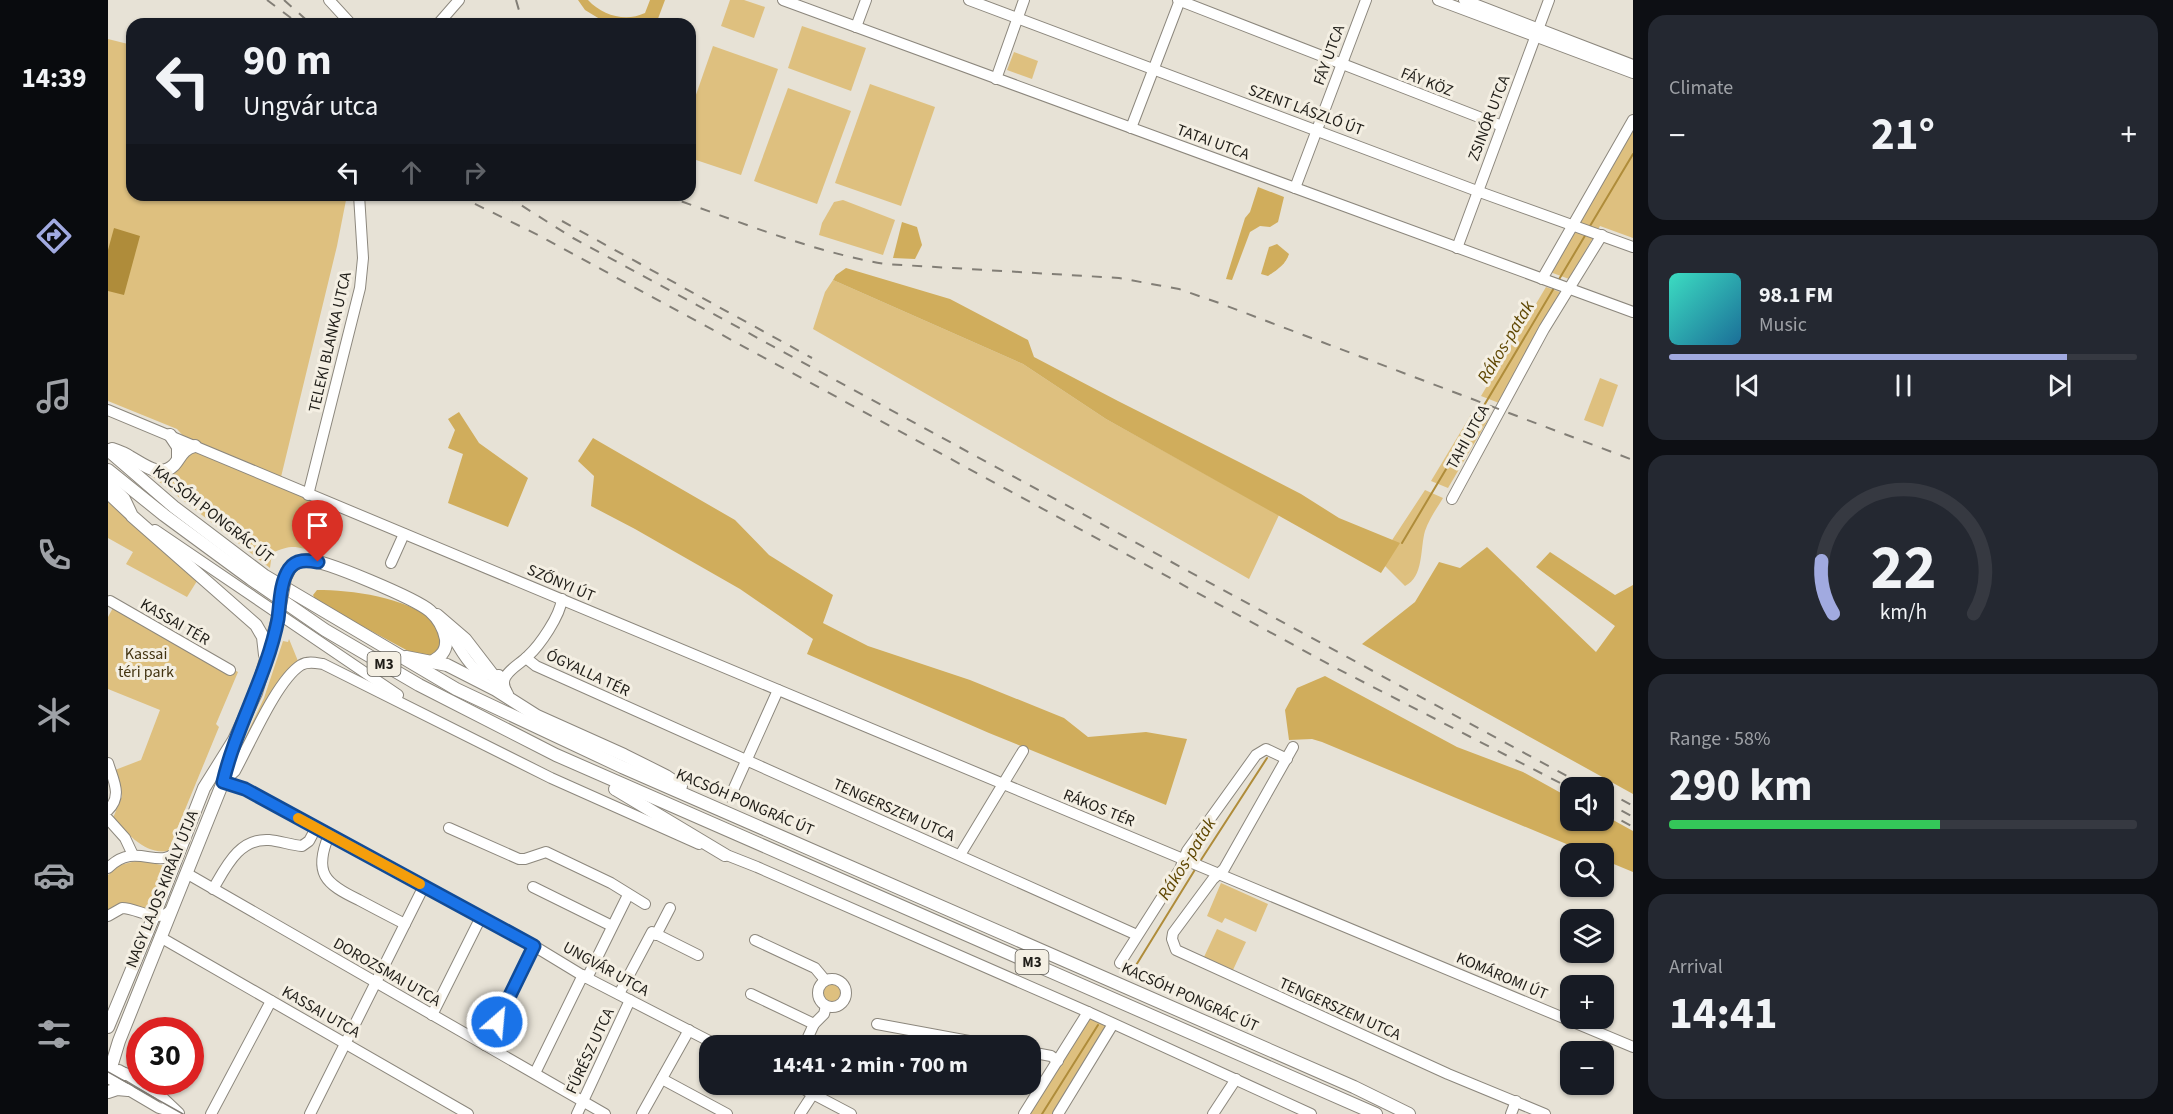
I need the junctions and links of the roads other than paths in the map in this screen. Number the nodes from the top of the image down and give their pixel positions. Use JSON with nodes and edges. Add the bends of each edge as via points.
{"nodes":[{"id":1,"x":459,"y":0,"type":"edge"},
{"id":2,"x":783,"y":0,"type":"edge"},
{"id":3,"x":866,"y":0,"type":"edge"},
{"id":4,"x":969,"y":0,"type":"edge"},
{"id":5,"x":1024,"y":0,"type":"edge"},
{"id":6,"x":1179,"y":0,"type":"edge"},
{"id":7,"x":1366,"y":0,"type":"edge"},
{"id":8,"x":1438,"y":0,"type":"edge"},
{"id":9,"x":1464,"y":0,"type":"edge"},
{"id":10,"x":1549,"y":0,"type":"edge"},
{"id":11,"x":333,"y":2,"type":"edge"},
{"id":12,"x":346,"y":18,"type":"edge"},
{"id":13,"x":443,"y":18,"type":"edge"},
{"id":14,"x":1017,"y":18,"type":"junction"},
{"id":15,"x":856,"y":27,"type":"junction"},
{"id":16,"x":1537,"y":33,"type":"junction"},
{"id":17,"x":1342,"y":65,"type":"junction"},
{"id":18,"x":1633,"y":66,"type":"edge"},
{"id":19,"x":1154,"y":70,"type":"junction"},
{"id":20,"x":1633,"y":73,"type":"edge"},
{"id":21,"x":996,"y":78,"type":"junction"},
{"id":22,"x":1633,"y":120,"type":"edge"},
{"id":23,"x":1502,"y":126,"type":"junction"},
{"id":24,"x":1131,"y":128,"type":"junction"},
{"id":25,"x":1318,"y":130,"type":"junction"},
{"id":26,"x":1295,"y":188,"type":"junction"},
{"id":27,"x":1477,"y":191,"type":"junction"},
{"id":28,"x":359,"y":201,"type":"edge"},
{"id":29,"x":1576,"y":225,"type":"junction"},
{"id":30,"x":1602,"y":235,"type":"junction"},
{"id":31,"x":1633,"y":247,"type":"edge"},
{"id":32,"x":1457,"y":248,"type":"junction"},
{"id":33,"x":1545,"y":280,"type":"junction"},
{"id":34,"x":1568,"y":288,"type":"junction"},
{"id":35,"x":1633,"y":312,"type":"edge"},
{"id":36,"x":108,"y":410,"type":"edge"},
{"id":37,"x":170,"y":435,"type":"junction"},
{"id":38,"x":195,"y":446,"type":"junction"},
{"id":39,"x":108,"y":449,"type":"edge"},
{"id":40,"x":178,"y":457,"type":"junction"},
{"id":41,"x":108,"y":470,"type":"edge"},
{"id":42,"x":108,"y":483,"type":"edge"},
{"id":43,"x":108,"y":494,"type":"edge"},
{"id":44,"x":308,"y":495,"type":"junction"},
{"id":45,"x":1452,"y":499,"type":"dead end"},
{"id":46,"x":132,"y":516,"type":"junction"},
{"id":47,"x":404,"y":534,"type":"junction"},
{"id":48,"x":391,"y":563,"type":"dead end"},
{"id":49,"x":562,"y":599,"type":"junction"},
{"id":50,"x":109,"y":601,"type":"edge"},
{"id":51,"x":242,"y":612,"type":"junction"},
{"id":52,"x":432,"y":614,"type":"junction"},
{"id":53,"x":277,"y":623,"type":"junction"},
{"id":54,"x":392,"y":653,"type":"junction"},
{"id":55,"x":524,"y":659,"type":"junction"},
{"id":56,"x":433,"y":661,"type":"junction"},
{"id":57,"x":482,"y":662,"type":"junction"},
{"id":58,"x":265,"y":668,"type":"junction"},
{"id":59,"x":230,"y":670,"type":"dead end"},
{"id":60,"x":510,"y":671,"type":"junction"},
{"id":61,"x":492,"y":676,"type":"junction"},
{"id":62,"x":778,"y":690,"type":"junction"},
{"id":63,"x":512,"y":699,"type":"junction"},
{"id":64,"x":639,"y":713,"type":"joint"},
{"id":65,"x":444,"y":724,"type":"junction"},
{"id":66,"x":234,"y":740,"type":"junction"},
{"id":67,"x":1293,"y":747,"type":"dead end"},
{"id":68,"x":1023,"y":751,"type":"dead end"},
{"id":69,"x":1287,"y":759,"type":"junction"},
{"id":70,"x":747,"y":762,"type":"junction"},
{"id":71,"x":108,"y":764,"type":"edge"},
{"id":72,"x":584,"y":769,"type":"junction"},
{"id":73,"x":223,"y":782,"type":"junction"},
{"id":74,"x":1002,"y":784,"type":"junction"},
{"id":75,"x":204,"y":788,"type":"junction"},
{"id":76,"x":730,"y":797,"type":"dead end"},
{"id":77,"x":699,"y":799,"type":"junction"},
{"id":78,"x":108,"y":810,"type":"edge"},
{"id":79,"x":108,"y":819,"type":"edge"},
{"id":80,"x":316,"y":828,"type":"junction"},
{"id":81,"x":449,"y":828,"type":"dead end"},
{"id":82,"x":329,"y":835,"type":"junction"},
{"id":83,"x":309,"y":841,"type":"junction"},
{"id":84,"x":180,"y":847,"type":"junction"},
{"id":85,"x":725,"y":855,"type":"junction"},
{"id":86,"x":960,"y":855,"type":"junction"},
{"id":87,"x":129,"y":856,"type":"junction"},
{"id":88,"x":1188,"y":861,"type":"junction"},
{"id":89,"x":108,"y":868,"type":"edge"},
{"id":90,"x":186,"y":873,"type":"junction"},
{"id":91,"x":1219,"y":873,"type":"junction"},
{"id":92,"x":424,"y":886,"type":"junction"},
{"id":93,"x":533,"y":887,"type":"dead end"},
{"id":94,"x":213,"y":889,"type":"junction"},
{"id":95,"x":628,"y":895,"type":"junction"},
{"id":96,"x":645,"y":904,"type":"dead end"},
{"id":97,"x":670,"y":908,"type":"dead end"},
{"id":98,"x":170,"y":911,"type":"junction"},
{"id":99,"x":108,"y":916,"type":"edge"},
{"id":100,"x":481,"y":917,"type":"junction"},
{"id":101,"x":151,"y":919,"type":"junction"},
{"id":102,"x":405,"y":924,"type":"junction"},
{"id":103,"x":612,"y":926,"type":"junction"},
{"id":104,"x":1359,"y":932,"type":"joint"},
{"id":105,"x":656,"y":935,"type":"junction"},
{"id":106,"x":1137,"y":935,"type":"junction"},
{"id":107,"x":160,"y":937,"type":"junction"},
{"id":108,"x":755,"y":940,"type":"dead end"},
{"id":109,"x":534,"y":946,"type":"junction"},
{"id":110,"x":698,"y":955,"type":"dead end"},
{"id":111,"x":1120,"y":963,"type":"dead end"},
{"id":112,"x":585,"y":977,"type":"junction"},
{"id":113,"x":825,"y":980,"type":"junction"},
{"id":114,"x":375,"y":984,"type":"junction"},
{"id":115,"x":619,"y":994,"type":"junction"},
{"id":116,"x":752,"y":994,"type":"dead end"},
{"id":117,"x":630,"y":1000,"type":"junction"},
{"id":118,"x":272,"y":1001,"type":"junction"},
{"id":119,"x":825,"y":1006,"type":"junction"},
{"id":120,"x":1088,"y":1012,"type":"junction"},
{"id":121,"x":432,"y":1015,"type":"junction"},
{"id":122,"x":109,"y":1023,"type":"edge"},
{"id":123,"x":814,"y":1024,"type":"junction"},
{"id":124,"x":877,"y":1024,"type":"dead end"},
{"id":125,"x":1113,"y":1024,"type":"junction"},
{"id":126,"x":689,"y":1030,"type":"junction"},
{"id":127,"x":809,"y":1035,"type":"edge"},
{"id":128,"x":931,"y":1035,"type":"edge"},
{"id":129,"x":699,"y":1036,"type":"edge"},
{"id":130,"x":345,"y":1043,"type":"junction"},
{"id":131,"x":485,"y":1045,"type":"junction"},
{"id":132,"x":1633,"y":1047,"type":"edge"},
{"id":133,"x":1041,"y":1054,"type":"edge"},
{"id":134,"x":1058,"y":1061,"type":"junction"},
{"id":135,"x":109,"y":1070,"type":"edge"},
{"id":136,"x":535,"y":1073,"type":"junction"},
{"id":137,"x":124,"y":1074,"type":"joint"},
{"id":138,"x":662,"y":1079,"type":"junction"},
{"id":139,"x":1236,"y":1079,"type":"junction"},
{"id":140,"x":126,"y":1088,"type":"edge"},
{"id":141,"x":126,"y":1090,"type":"edge"},
{"id":142,"x":108,"y":1092,"type":"edge"},
{"id":143,"x":137,"y":1095,"type":"edge"},
{"id":144,"x":812,"y":1095,"type":"edge"},
{"id":145,"x":815,"y":1095,"type":"edge"},
{"id":146,"x":582,"y":1101,"type":"junction"},
{"id":147,"x":1516,"y":1101,"type":"junction"},
{"id":148,"x":315,"y":1112,"type":"edge"},
{"id":149,"x":180,"y":1114,"type":"edge"},
{"id":150,"x":211,"y":1114,"type":"edge"},
{"id":151,"x":468,"y":1114,"type":"edge"},
{"id":152,"x":577,"y":1114,"type":"edge"},
{"id":153,"x":605,"y":1114,"type":"edge"},
{"id":154,"x":642,"y":1114,"type":"edge"},
{"id":155,"x":727,"y":1114,"type":"edge"},
{"id":156,"x":800,"y":1114,"type":"edge"},
{"id":157,"x":851,"y":1114,"type":"edge"},
{"id":158,"x":1024,"y":1114,"type":"edge"},
{"id":159,"x":1058,"y":1114,"type":"edge"},
{"id":160,"x":1213,"y":1114,"type":"edge"},
{"id":161,"x":1311,"y":1114,"type":"edge"},
{"id":162,"x":1376,"y":1114,"type":"edge"},
{"id":163,"x":1409,"y":1114,"type":"edge"},
{"id":164,"x":1511,"y":1114,"type":"edge"},
{"id":165,"x":1545,"y":1114,"type":"edge"}],
"edges":[{"from":1,"to":13,"type":"street"},
{"from":2,"to":15,"type":"street","name":"TATAI UTCA"},
{"from":3,"to":15,"type":"street"},
{"from":4,"to":14,"type":"street","name":"SZENT LÁSZLÓ ÚT"},
{"from":5,"to":14,"type":"street"},
{"from":6,"to":17,"type":"street","name":"FÁY KÖZ"},
{"from":6,"to":19,"type":"street"},
{"from":7,"to":17,"type":"street","name":"FÁY UTCA"},
{"from":8,"to":16,"type":"street"},
{"from":9,"to":16,"type":"street"},
{"from":10,"to":16,"type":"street","name":"ZSINÓR UTCA"},
{"from":11,"to":12,"type":"street"},
{"from":14,"to":19,"type":"street","name":"SZENT LÁSZLÓ ÚT"},
{"from":14,"to":21,"type":"street"},
{"from":15,"to":21,"type":"street","name":"TATAI UTCA"},
{"from":16,"to":18,"type":"street"},
{"from":16,"to":20,"type":"street"},
{"from":16,"to":23,"type":"street","name":"ZSINÓR UTCA"},
{"from":17,"to":23,"type":"street","name":"FÁY KÖZ"},
{"from":17,"to":25,"type":"street","name":"FÁY UTCA"},
{"from":19,"to":24,"type":"street"},
{"from":19,"to":25,"type":"street","name":"SZENT LÁSZLÓ ÚT"},
{"from":21,"to":24,"type":"street","name":"TATAI UTCA"},
{"from":22,"to":29,"type":"street"},
{"from":23,"to":27,"type":"street","name":"ZSINÓR UTCA"},
{"from":24,"to":26,"type":"street","name":"TATAI UTCA"},
{"from":25,"to":26,"type":"street","name":"FÁY UTCA"},
{"from":25,"to":27,"type":"street","name":"SZENT LÁSZLÓ ÚT"},
{"from":26,"to":32,"type":"street","name":"TATAI UTCA"},
{"from":27,"to":29,"type":"street","name":"SZENT LÁSZLÓ ÚT"},
{"from":27,"to":32,"type":"street","name":"ZSINÓR UTCA"},
{"from":28,"to":44,"type":"street","name":"TELEKI BLANKA UTCA","via":[[363,258],[360,288]]},
{"from":29,"to":30,"type":"street","name":"SZENT LÁSZLÓ ÚT"},
{"from":29,"to":33,"type":"street"},
{"from":30,"to":31,"type":"street","name":"SZENT LÁSZLÓ ÚT"},
{"from":30,"to":34,"type":"street","name":"TAHI UTCA"},
{"from":32,"to":33,"type":"street","name":"TATAI UTCA"},
{"from":33,"to":34,"type":"street","name":"TATAI UTCA"},
{"from":34,"to":35,"type":"street","name":"TATAI UTCA"},
{"from":34,"to":45,"type":"street","name":"TAHI UTCA"},
{"from":36,"to":37,"type":"street","name":"SZŐNYI ÚT"},
{"from":37,"to":38,"type":"street","name":"SZŐNYI ÚT"},
{"from":37,"to":40,"type":"main road","via":[[178,447]]},
{"from":38,"to":40,"type":"main road"},
{"from":38,"to":44,"type":"street","name":"SZŐNYI ÚT"},
{"from":39,"to":40,"type":"main road","via":[[156,470],[168,469]]},
{"from":39,"to":54,"type":"main road","name":"KACSÓH PONGRÁC ÚT","number":"M3","via":[[182,513],[265,576]]},
{"from":41,"to":72,"type":"main road","name":"KACSÓH PONGRÁC ÚT","number":"M3","via":[[216,554],[326,630],[419,685]]},
{"from":42,"to":46,"type":"main road","via":[[124,499]]},
{"from":43,"to":46,"type":"street"},
{"from":44,"to":47,"type":"street","name":"SZŐNYI ÚT"},
{"from":46,"to":51,"type":"main road"},
{"from":46,"to":65,"type":"street"},
{"from":47,"to":48,"type":"street"},
{"from":47,"to":49,"type":"street","name":"SZŐNYI ÚT"},
{"from":49,"to":55,"type":"street","via":[[542,640]]},
{"from":49,"to":62,"type":"street","name":"SZŐNYI ÚT"},
{"from":50,"to":59,"type":"street","name":"KASSAI TÉR"},
{"from":51,"to":53,"type":"main road","via":[[261,622]]},
{"from":51,"to":58,"type":"main road","via":[[263,637]]},
{"from":52,"to":53,"type":"main road","name":"NAGY LAJOS KIRÁLY ÚTJA","bridge":true,"via":[[396,593],[318,562],[303,560],[290,568],[285,578]]},
{"from":52,"to":56,"type":"main road","via":[[444,632],[446,644]]},
{"from":52,"to":57,"type":"main road","via":[[457,631]]},
{"from":52,"to":61,"type":"street","via":[[449,631],[474,669]]},
{"from":53,"to":58,"type":"main road","name":"NAGY LAJOS KIRÁLY ÚTJA"},
{"from":54,"to":56,"type":"main road"},
{"from":54,"to":77,"type":"main road","name":"KACSÓH PONGRÁC ÚT","number":"M3","via":[[503,712]]},
{"from":55,"to":57,"type":"street","via":[[503,668]]},
{"from":55,"to":60,"type":"street"},
{"from":55,"to":64,"type":"street","name":"ÓGYALLA TÉR"},
{"from":56,"to":63,"type":"main road"},
{"from":57,"to":61,"type":"main road"},
{"from":58,"to":66,"type":"main road","name":"NAGY LAJOS KIRÁLY ÚTJA"},
{"from":60,"to":61,"type":"street"},
{"from":60,"to":63,"type":"street","via":[[504,684]]},
{"from":61,"to":63,"type":"main road"},
{"from":62,"to":70,"type":"street"},
{"from":62,"to":74,"type":"street","name":"SZŐNYI ÚT"},
{"from":63,"to":77,"type":"main road","via":[[537,716],[666,776]]},
{"from":64,"to":70,"type":"street","name":"TENGERSZEM UTCA"},
{"from":65,"to":73,"type":"street","via":[[324,664],[309,662],[296,669],[278,690],[236,771]]},
{"from":65,"to":85,"type":"street","via":[[551,778]]},
{"from":66,"to":73,"type":"main road","name":"NAGY LAJOS KIRÁLY ÚTJA"},
{"from":66,"to":75,"type":"main road","name":"NAGY LAJOS KIRÁLY ÚTJA"},
{"from":67,"to":69,"type":"street"},
{"from":68,"to":74,"type":"street"},
{"from":69,"to":88,"type":"street","via":[[1266,750],[1256,755],[1187,851]]},
{"from":69,"to":91,"type":"street"},
{"from":70,"to":76,"type":"street"},
{"from":70,"to":86,"type":"street","name":"TENGERSZEM UTCA"},
{"from":71,"to":78,"type":"street","via":[[117,790],[116,800]]},
{"from":72,"to":85,"type":"main road"},
{"from":72,"to":162,"type":"main road","name":"KACSÓH PONGRÁC ÚT","number":"M3"},
{"from":73,"to":75,"type":"street","via":[[213,782]]},
{"from":73,"to":80,"type":"street","name":"UNGVÁR UTCA","via":[[245,789]]},
{"from":73,"to":90,"type":"main road","name":"NAGY LAJOS KIRÁLY ÚTJA"},
{"from":74,"to":86,"type":"street"},
{"from":74,"to":88,"type":"street","name":"RÁKOS TÉR"},
{"from":75,"to":84,"type":"main road","name":"NAGY LAJOS KIRÁLY ÚTJA"},
{"from":77,"to":163,"type":"main road","name":"KACSÓH PONGRÁC ÚT","number":"M3"},
{"from":79,"to":87,"type":"street","via":[[128,843]]},
{"from":80,"to":82,"type":"street","name":"UNGVÁR UTCA"},
{"from":80,"to":83,"type":"street"},
{"from":81,"to":95,"type":"street","via":[[519,859],[546,852]]},
{"from":82,"to":83,"type":"street"},
{"from":82,"to":92,"type":"street","name":"UNGVÁR UTCA"},
{"from":82,"to":102,"type":"street","via":[[323,859],[331,885]]},
{"from":83,"to":94,"type":"street","via":[[302,846],[270,840],[250,844],[232,857]]},
{"from":84,"to":87,"type":"street","via":[[167,859]]},
{"from":84,"to":101,"type":"main road","name":"NAGY LAJOS KIRÁLY ÚTJA"},
{"from":85,"to":120,"type":"street"},
{"from":86,"to":106,"type":"street","name":"TENGERSZEM UTCA"},
{"from":87,"to":89,"type":"street"},
{"from":88,"to":91,"type":"street","name":"RÁKOS TÉR"},
{"from":88,"to":106,"type":"street"},
{"from":90,"to":94,"type":"street","name":"DOROZSMAI UTCA"},
{"from":90,"to":98,"type":"main road","name":"NAGY LAJOS KIRÁLY ÚTJA"},
{"from":91,"to":104,"type":"street","name":"RÁKOS TÉR"},
{"from":91,"to":147,"type":"street","name":"TENGERSZEM UTCA","via":[[1173,933],[1176,950]]},
{"from":92,"to":100,"type":"street","name":"UNGVÁR UTCA"},
{"from":92,"to":102,"type":"street"},
{"from":93,"to":103,"type":"street"},
{"from":94,"to":114,"type":"street","name":"DOROZSMAI UTCA"},
{"from":95,"to":96,"type":"street"},
{"from":95,"to":103,"type":"street"},
{"from":97,"to":105,"type":"street"},
{"from":98,"to":101,"type":"street"},
{"from":98,"to":107,"type":"main road","name":"NAGY LAJOS KIRÁLY ÚTJA"},
{"from":99,"to":101,"type":"street","via":[[128,908]]},
{"from":100,"to":109,"type":"street","name":"UNGVÁR UTCA"},
{"from":100,"to":121,"type":"street"},
{"from":101,"to":122,"type":"main road","name":"NAGY LAJOS KIRÁLY ÚTJA"},
{"from":102,"to":114,"type":"street"},
{"from":103,"to":112,"type":"street"},
{"from":104,"to":132,"type":"street","name":"KOMÁROMI ÚT"},
{"from":105,"to":110,"type":"street"},
{"from":105,"to":115,"type":"street","via":[[652,932]]},
{"from":106,"to":111,"type":"street"},
{"from":107,"to":118,"type":"street","name":"KASSAI UTCA"},
{"from":107,"to":135,"type":"main road","name":"NAGY LAJOS KIRÁLY ÚTJA"},
{"from":108,"to":113,"type":"street","via":[[814,968]]},
{"from":109,"to":112,"type":"street","name":"UNGVÁR UTCA"},
{"from":109,"to":131,"type":"street"},
{"from":112,"to":115,"type":"street","name":"UNGVÁR UTCA"},
{"from":112,"to":136,"type":"street"},
{"from":113,"to":119,"type":"street","via":[[818,991]]},
{"from":113,"to":119,"type":"street","via":[[839,980],[846,998],[835,1007]]},
{"from":114,"to":121,"type":"street","name":"DOROZSMAI UTCA"},
{"from":114,"to":130,"type":"street"},
{"from":115,"to":117,"type":"street","name":"UNGVÁR UTCA"},
{"from":116,"to":123,"type":"street"},
{"from":117,"to":126,"type":"street","name":"UNGVÁR UTCA"},
{"from":117,"to":146,"type":"street","name":"FŰRÉSZ UTCA"},
{"from":118,"to":130,"type":"street","name":"KASSAI UTCA"},
{"from":118,"to":150,"type":"street"},
{"from":119,"to":123,"type":"street","via":[[824,1014]]},
{"from":120,"to":125,"type":"street"},
{"from":120,"to":134,"type":"street"},
{"from":121,"to":131,"type":"street","name":"DOROZSMAI UTCA"},
{"from":123,"to":127,"type":"street"},
{"from":124,"to":128,"type":"street"},
{"from":125,"to":139,"type":"street"},
{"from":125,"to":159,"type":"street"},
{"from":126,"to":129,"type":"street","name":"UNGVÁR UTCA"},
{"from":126,"to":138,"type":"street"},
{"from":130,"to":148,"type":"street"},
{"from":130,"to":151,"type":"street","name":"KASSAI UTCA"},
{"from":131,"to":136,"type":"street","name":"DOROZSMAI UTCA"},
{"from":133,"to":134,"type":"street"},
{"from":134,"to":158,"type":"street"},
{"from":135,"to":137,"type":"main road"},
{"from":135,"to":140,"type":"street"},
{"from":136,"to":146,"type":"street","name":"DOROZSMAI UTCA"},
{"from":137,"to":149,"type":"street","via":[[159,1094]]},
{"from":138,"to":154,"type":"street"},
{"from":138,"to":155,"type":"street"},
{"from":139,"to":160,"type":"street"},
{"from":139,"to":161,"type":"street"},
{"from":141,"to":142,"type":"main road"},
{"from":143,"to":149,"type":"street"},
{"from":144,"to":156,"type":"street"},
{"from":145,"to":157,"type":"street"},
{"from":146,"to":152,"type":"street","name":"FŰRÉSZ UTCA"},
{"from":146,"to":153,"type":"street","name":"DOROZSMAI UTCA"},
{"from":147,"to":164,"type":"street"},
{"from":147,"to":165,"type":"street","name":"TENGERSZEM UTCA"}]}
